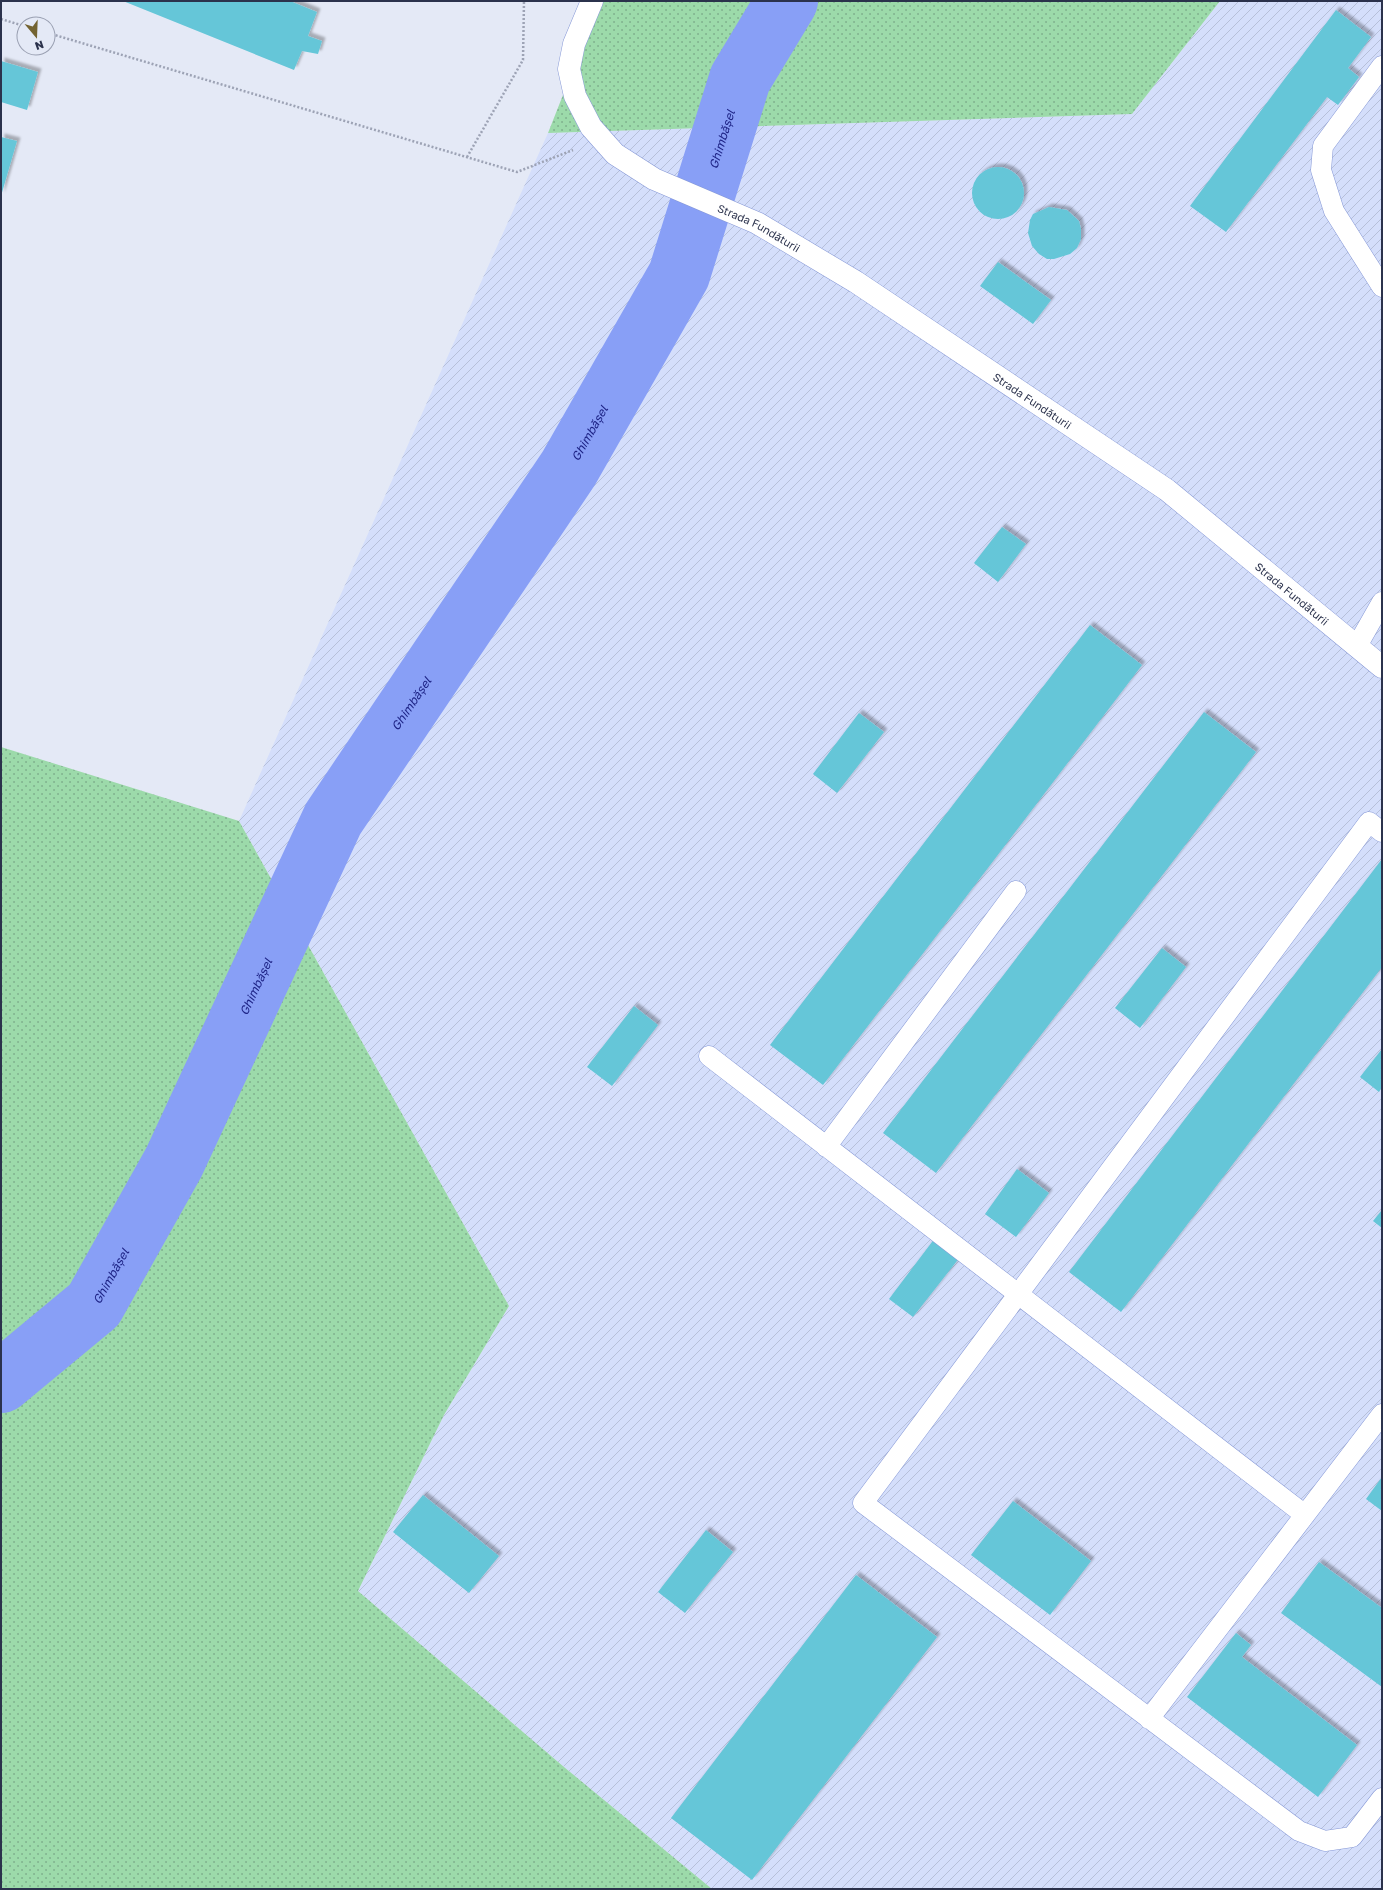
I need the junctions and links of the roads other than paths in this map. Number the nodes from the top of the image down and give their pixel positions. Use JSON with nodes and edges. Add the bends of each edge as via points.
{"nodes":[{"id":1,"x":592,"y":1,"type":"edge"},
{"id":2,"x":1382,"y":66,"type":"edge"},
{"id":3,"x":1382,"y":287,"type":"edge"},
{"id":4,"x":1382,"y":602,"type":"edge"},
{"id":5,"x":1357,"y":646,"type":"junction"},
{"id":6,"x":1382,"y":667,"type":"edge"},
{"id":7,"x":1382,"y":832,"type":"edge"},
{"id":8,"x":1016,"y":891,"type":"dead end"},
{"id":9,"x":709,"y":1056,"type":"dead end"},
{"id":10,"x":826,"y":1146,"type":"junction"},
{"id":11,"x":1018,"y":1295,"type":"junction"},
{"id":12,"x":1382,"y":1414,"type":"edge"},
{"id":13,"x":1304,"y":1515,"type":"junction"},
{"id":14,"x":1150,"y":1719,"type":"junction"},
{"id":15,"x":1382,"y":1798,"type":"edge"}],
"edges":[{"from":1,"to":5,"type":"street","name":"Strada Fundăturii","via":[[574,44],[569,69],[575,96],[591,126],[615,154],[654,179],[757,223],[856,282],[1167,490]]},
{"from":2,"to":3,"type":"lane","via":[[1323,146],[1321,170],[1334,211]]},
{"from":4,"to":5,"type":"lane"},
{"from":5,"to":6,"type":"street","name":"Strada Fundăturii"},
{"from":7,"to":11,"type":"lane","via":[[1369,822]]},
{"from":8,"to":10,"type":"lane"},
{"from":9,"to":10,"type":"lane"},
{"from":10,"to":11,"type":"lane"},
{"from":11,"to":13,"type":"lane"},
{"from":11,"to":14,"type":"lane","via":[[862,1503]]},
{"from":12,"to":13,"type":"lane"},
{"from":13,"to":14,"type":"lane"},
{"from":14,"to":15,"type":"lane","via":[[1299,1832],[1325,1841],[1352,1837]]}]}
